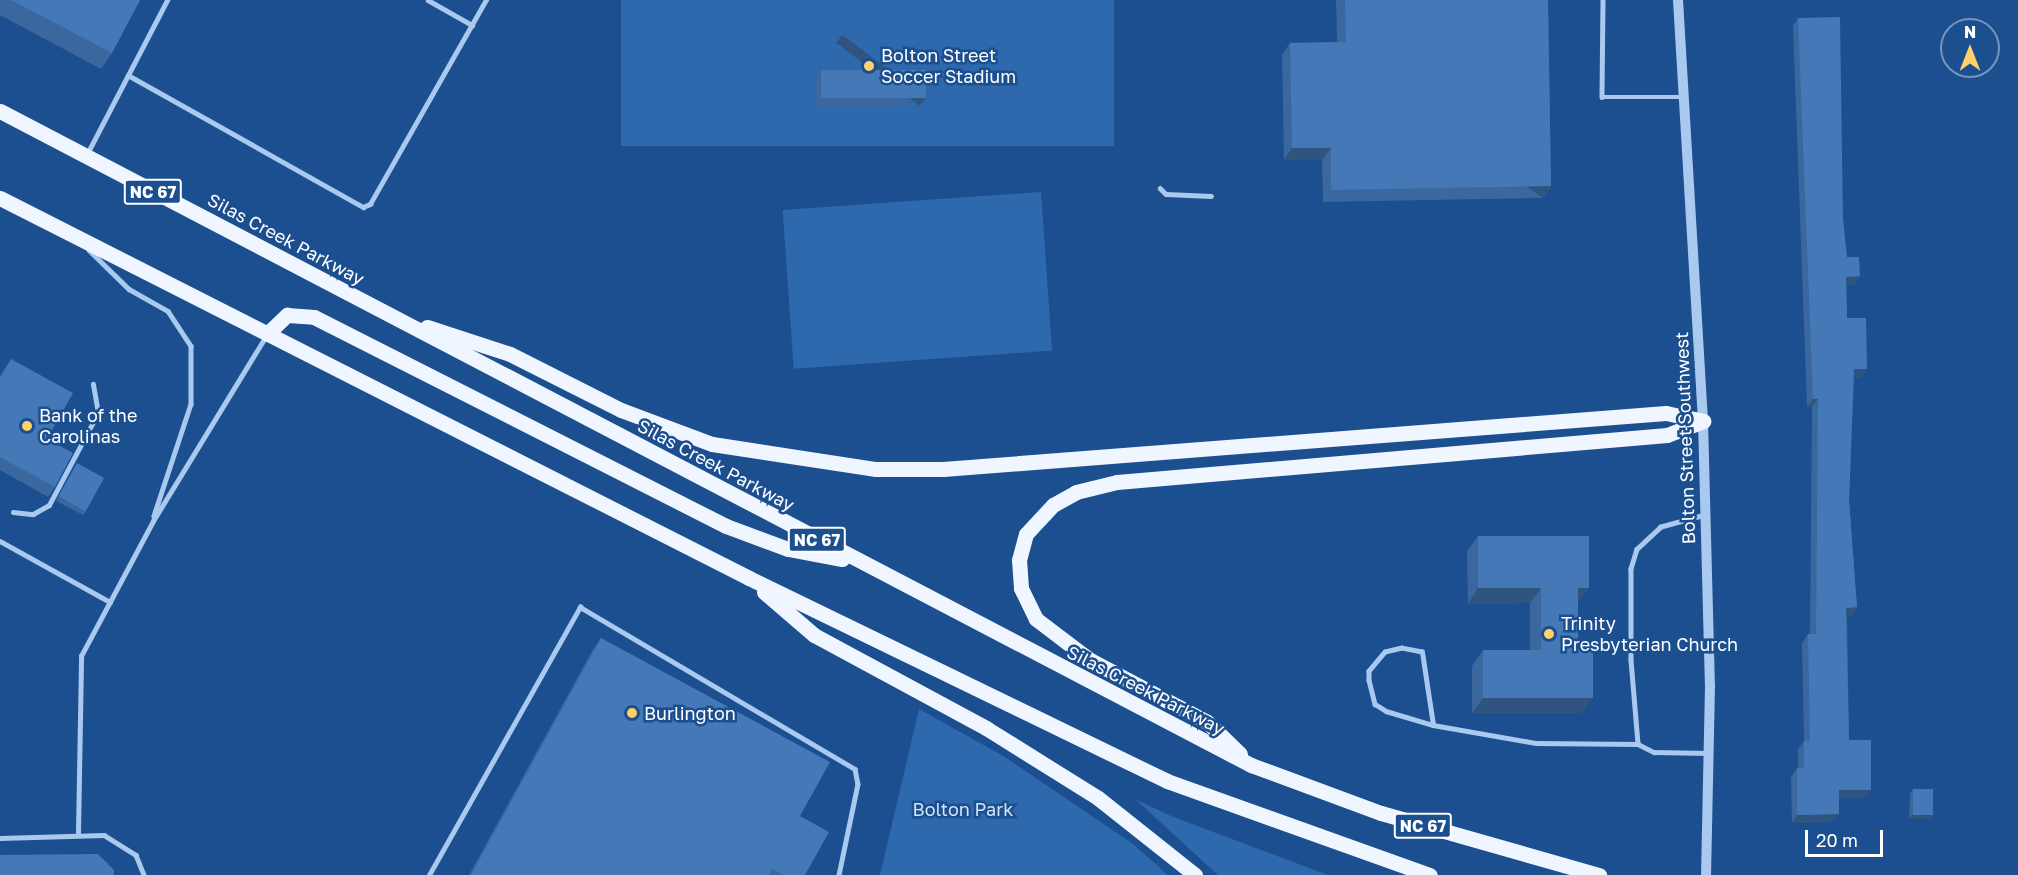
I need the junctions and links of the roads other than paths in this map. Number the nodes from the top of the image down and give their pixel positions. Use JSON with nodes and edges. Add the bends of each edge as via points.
{"nodes":[{"id":1,"x":167,"y":0,"type":"edge"},
{"id":2,"x":428,"y":0,"type":"edge"},
{"id":3,"x":486,"y":0,"type":"edge"},
{"id":4,"x":1603,"y":0,"type":"edge"},
{"id":5,"x":1678,"y":0,"type":"edge"},
{"id":6,"x":472,"y":25,"type":"junction"},
{"id":7,"x":128,"y":75,"type":"junction"},
{"id":8,"x":1684,"y":96,"type":"junction"},
{"id":9,"x":0,"y":111,"type":"edge"},
{"id":10,"x":86,"y":156,"type":"junction"},
{"id":11,"x":1160,"y":189,"type":"dead end"},
{"id":12,"x":1211,"y":196,"type":"dead end"},
{"id":13,"x":0,"y":198,"type":"edge"},
{"id":14,"x":77,"y":239,"type":"junction"},
{"id":15,"x":385,"y":312,"type":"junction"},
{"id":16,"x":267,"y":334,"type":"junction"},
{"id":17,"x":93,"y":384,"type":"dead end"},
{"id":18,"x":1703,"y":421,"type":"junction"},
{"id":19,"x":13,"y":512,"type":"dead end"},
{"id":20,"x":1705,"y":515,"type":"junction"},
{"id":21,"x":153,"y":521,"type":"junction"},
{"id":22,"x":0,"y":541,"type":"edge"},
{"id":23,"x":860,"y":563,"type":"junction"},
{"id":24,"x":749,"y":578,"type":"junction"},
{"id":25,"x":110,"y":602,"type":"junction"},
{"id":26,"x":1433,"y":725,"type":"junction"},
{"id":27,"x":1638,"y":744,"type":"junction"},
{"id":28,"x":1709,"y":753,"type":"junction"},
{"id":29,"x":1251,"y":765,"type":"junction"},
{"id":30,"x":78,"y":833,"type":"junction"},
{"id":31,"x":0,"y":838,"type":"edge"},
{"id":32,"x":144,"y":875,"type":"edge"},
{"id":33,"x":429,"y":875,"type":"edge"},
{"id":34,"x":838,"y":875,"type":"edge"},
{"id":35,"x":1195,"y":875,"type":"edge"},
{"id":36,"x":1430,"y":875,"type":"edge"},
{"id":37,"x":1599,"y":875,"type":"edge"},
{"id":38,"x":1706,"y":875,"type":"edge"}],
"edges":[{"from":1,"to":7,"type":"lane"},
{"from":2,"to":6,"type":"lane"},
{"from":3,"to":6,"type":"lane"},
{"from":4,"to":8,"type":"lane","via":[[1602,97]]},
{"from":5,"to":8,"type":"street","name":"Bolton Street Southwest"},
{"from":6,"to":7,"type":"lane","via":[[370,204],[363,207]]},
{"from":7,"to":10,"type":"lane"},
{"from":8,"to":18,"type":"street","name":"Bolton Street Southwest"},
{"from":9,"to":10,"type":"main road","name":"Silas Creek Parkway","number":"NC 67"},
{"from":10,"to":15,"type":"main road","name":"Silas Creek Parkway","number":"NC 67"},
{"from":11,"to":12,"type":"lane","via":[[1166,194]]},
{"from":13,"to":14,"type":"main road","number":"NC 67"},
{"from":14,"to":16,"type":"main road","number":"NC 67"},
{"from":14,"to":21,"type":"lane","via":[[129,289],[168,311],[191,346],[191,404]]},
{"from":15,"to":18,"type":"main road","via":[[510,354],[621,410],[712,444],[876,469],[943,469],[1666,413]]},
{"from":15,"to":23,"type":"main road","name":"Silas Creek Parkway","number":"NC 67"},
{"from":16,"to":21,"type":"lane"},
{"from":16,"to":23,"type":"main road","via":[[286,315],[314,317],[726,526],[788,549]]},
{"from":16,"to":24,"type":"main road","number":"NC 67"},
{"from":17,"to":19,"type":"lane","via":[[98,413],[49,505],[33,514]]},
{"from":18,"to":20,"type":"street","name":"Bolton Street Southwest"},
{"from":18,"to":29,"type":"main road","via":[[1667,435],[1118,482],[1076,492],[1053,506],[1026,534],[1019,560],[1021,588],[1036,619],[1090,660],[1207,722]]},
{"from":20,"to":27,"type":"lane","via":[[1660,528],[1637,549],[1631,569]]},
{"from":20,"to":28,"type":"street","name":"Bolton Street Southwest"},
{"from":21,"to":25,"type":"lane"},
{"from":22,"to":25,"type":"lane"},
{"from":23,"to":29,"type":"main road","name":"Silas Creek Parkway","number":"NC 67"},
{"from":24,"to":35,"type":"main road","via":[[814,635],[986,728],[1098,798]]},
{"from":24,"to":36,"type":"main road","number":"NC 67","via":[[1167,781]]},
{"from":25,"to":30,"type":"lane","via":[[88,639],[77,675]]},
{"from":26,"to":26,"type":"lane","via":[[1376,704],[1369,671],[1385,652],[1402,648],[1422,652]]},
{"from":26,"to":27,"type":"lane","via":[[1536,743]]},
{"from":27,"to":28,"type":"lane","via":[[1654,752]]},
{"from":28,"to":38,"type":"street","name":"Bolton Street Southwest"},
{"from":29,"to":37,"type":"main road","name":"Silas Creek Parkway","number":"NC 67","via":[[1391,817]]},
{"from":30,"to":31,"type":"lane"},
{"from":30,"to":32,"type":"lane","via":[[120,842],[136,855]]},
{"from":33,"to":34,"type":"lane","via":[[580,607],[855,769],[858,784]]}]}
